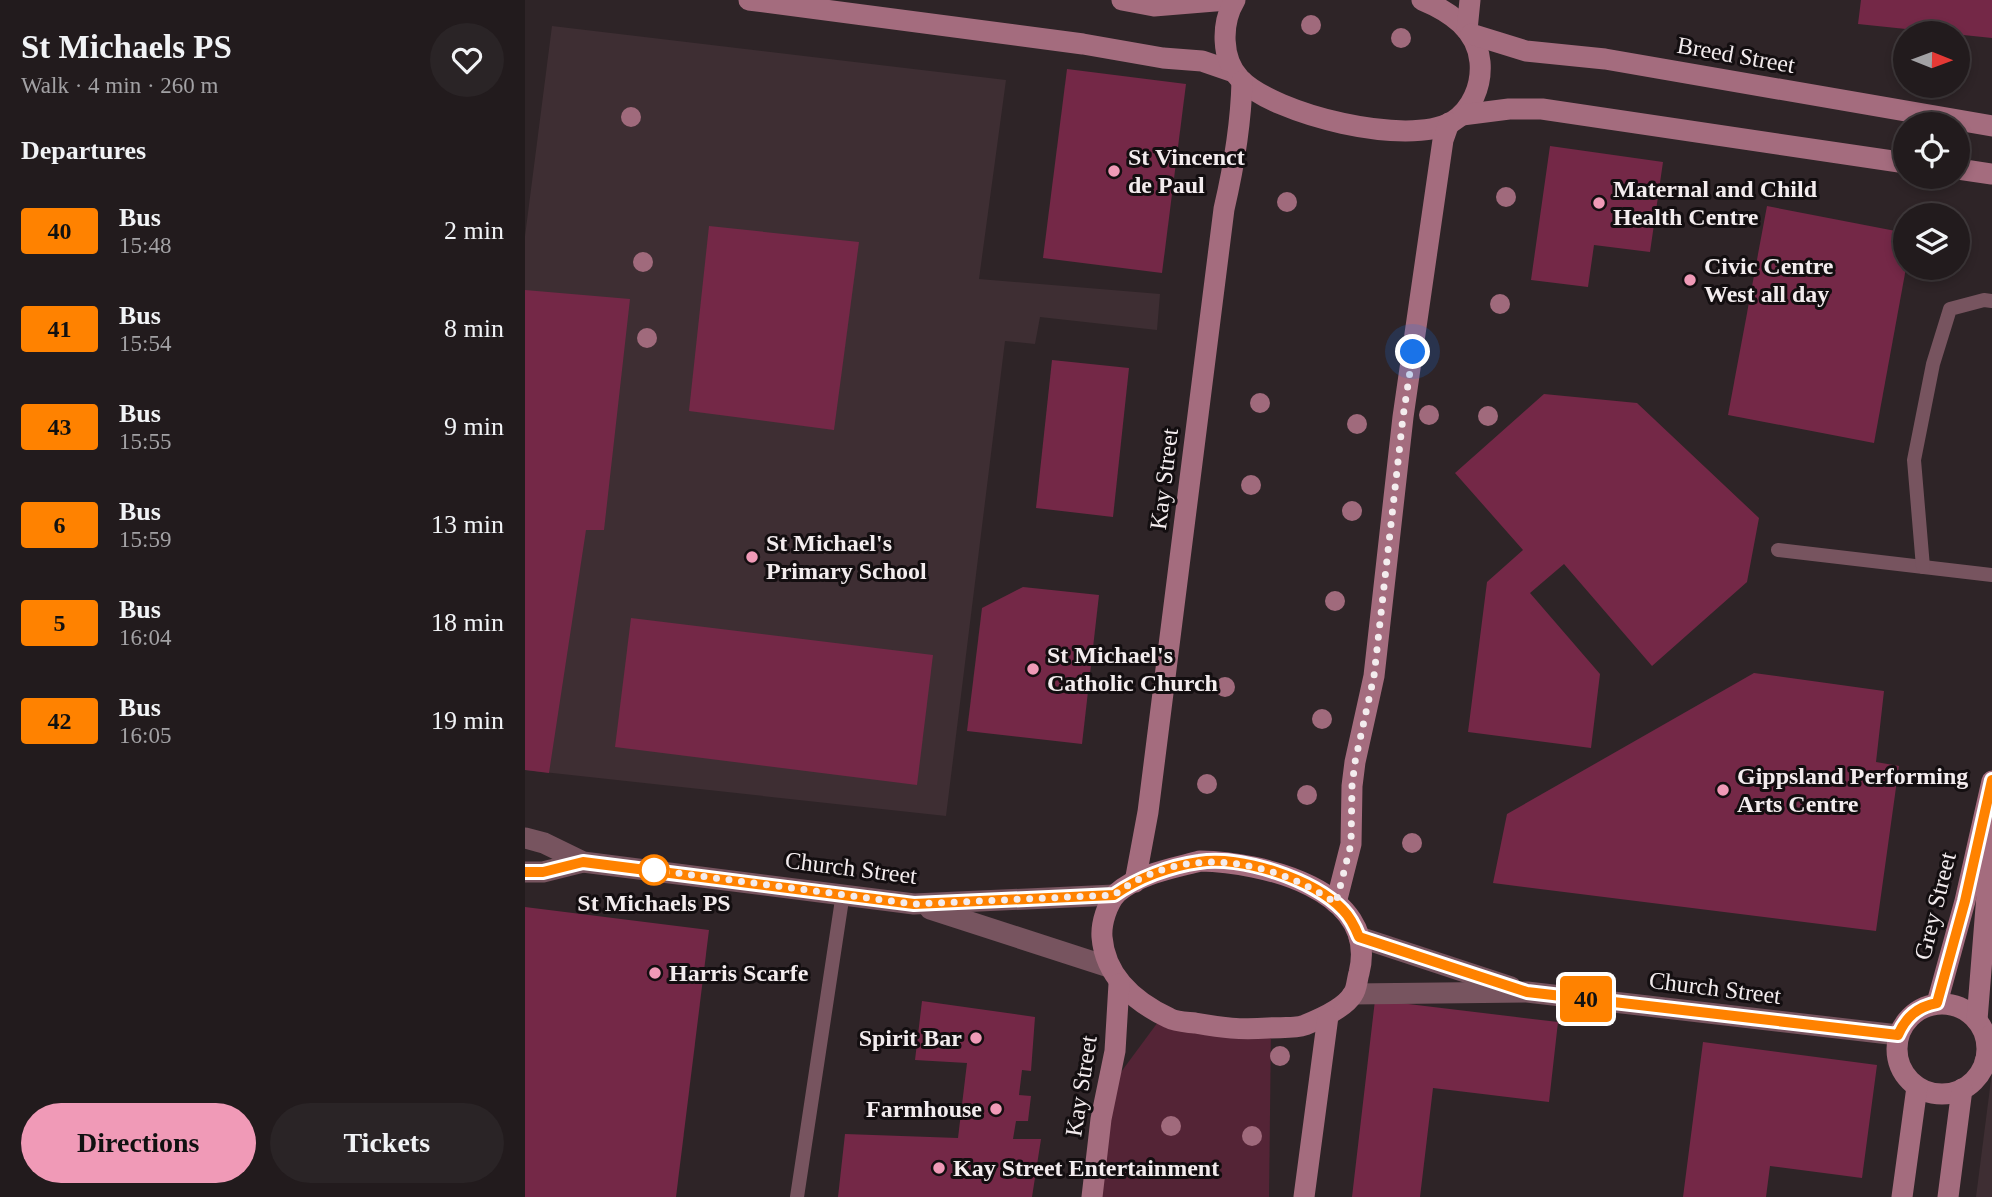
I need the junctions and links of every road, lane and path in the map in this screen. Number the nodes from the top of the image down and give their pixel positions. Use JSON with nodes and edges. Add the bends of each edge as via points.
{"nodes":[{"id":1,"x":749,"y":0,"type":"edge"},
{"id":2,"x":1122,"y":0,"type":"edge"},
{"id":3,"x":1227,"y":0,"type":"edge"},
{"id":4,"x":1235,"y":0,"type":"edge"},
{"id":5,"x":1422,"y":0,"type":"edge"},
{"id":6,"x":1470,"y":0,"type":"edge"},
{"id":7,"x":1469,"y":32,"type":"junction"},
{"id":8,"x":1238,"y":76,"type":"junction"},
{"id":9,"x":1456,"y":119,"type":"junction"},
{"id":10,"x":1992,"y":126,"type":"edge"},
{"id":11,"x":1893,"y":161,"type":"edge"},
{"id":12,"x":1970,"y":170,"type":"edge"},
{"id":13,"x":1992,"y":173,"type":"edge"},
{"id":14,"x":1992,"y":301,"type":"edge"},
{"id":15,"x":1778,"y":550,"type":"dead end"},
{"id":16,"x":1923,"y":567,"type":"junction"},
{"id":17,"x":1992,"y":575,"type":"edge"},
{"id":18,"x":1992,"y":781,"type":"edge"},
{"id":19,"x":1992,"y":832,"type":"edge"},
{"id":20,"x":525,"y":838,"type":"edge"},
{"id":21,"x":583,"y":862,"type":"junction"},
{"id":22,"x":525,"y":872,"type":"edge"},
{"id":23,"x":1135,"y":882,"type":"junction"},
{"id":24,"x":843,"y":893,"type":"junction"},
{"id":25,"x":1114,"y":895,"type":"junction"},
{"id":26,"x":1336,"y":903,"type":"junction"},
{"id":27,"x":914,"y":904,"type":"junction"},
{"id":28,"x":1359,"y":937,"type":"junction"},
{"id":29,"x":1114,"y":975,"type":"junction"},
{"id":30,"x":1527,"y":992,"type":"junction"},
{"id":31,"x":1353,"y":994,"type":"junction"},
{"id":32,"x":1937,"y":1003,"type":"junction"},
{"id":33,"x":1328,"y":1016,"type":"junction"},
{"id":34,"x":1977,"y":1020,"type":"junction"},
{"id":35,"x":1898,"y":1035,"type":"junction"},
{"id":36,"x":1989,"y":1061,"type":"edge"},
{"id":37,"x":1917,"y":1087,"type":"junction"},
{"id":38,"x":1962,"y":1089,"type":"junction"},
{"id":39,"x":797,"y":1197,"type":"edge"},
{"id":40,"x":1091,"y":1197,"type":"edge"},
{"id":41,"x":1304,"y":1197,"type":"edge"},
{"id":42,"x":1902,"y":1197,"type":"edge"},
{"id":43,"x":1948,"y":1197,"type":"edge"}],
"edges":[{"from":1,"to":8,"type":"street","via":[[1202,61]]},
{"from":2,"to":3,"type":"street","via":[[1154,6]]},
{"from":4,"to":8,"type":"street","name":"Kay Street","via":[[1225,28],[1226,49]]},
{"from":5,"to":7,"type":"street"},
{"from":6,"to":7,"type":"street"},
{"from":7,"to":9,"type":"street","via":[[1479,51],[1481,71],[1471,104]]},
{"from":7,"to":10,"type":"street","name":"Breed Street","via":[[1526,51],[1605,59]]},
{"from":8,"to":9,"type":"street","via":[[1290,108],[1353,126],[1396,130]]},
{"from":8,"to":23,"type":"street","name":"Kay Street","via":[[1235,162],[1224,209],[1149,813]]},
{"from":9,"to":11,"type":"street","via":[[1509,109],[1542,109]]},
{"from":9,"to":26,"type":"street","via":[[1443,140],[1403,417],[1374,676],[1355,762],[1351,844]]},
{"from":12,"to":13,"type":"street"},
{"from":14,"to":16,"type":"lane","via":[[1950,309],[1933,364],[1914,460]]},
{"from":15,"to":16,"type":"lane"},
{"from":16,"to":17,"type":"lane"},
{"from":18,"to":32,"type":"street","name":"Grey Street"},
{"from":19,"to":34,"type":"street","name":"Grey Street"},
{"from":20,"to":21,"type":"street","name":"Church Street"},
{"from":21,"to":22,"type":"street","name":"Church Street"},
{"from":21,"to":24,"type":"street","name":"Church Street"},
{"from":23,"to":25,"type":"street"},
{"from":23,"to":26,"type":"street","via":[[1201,861],[1224,862],[1287,876]]},
{"from":24,"to":27,"type":"street","name":"Church Street"},
{"from":24,"to":39,"type":"lane"},
{"from":25,"to":27,"type":"street","name":"Church Street"},
{"from":25,"to":29,"type":"street","via":[[1102,929],[1104,955]]},
{"from":26,"to":28,"type":"street","via":[[1353,921]]},
{"from":27,"to":29,"type":"street"},
{"from":28,"to":30,"type":"street","name":"Church Street"},
{"from":28,"to":31,"type":"street","via":[[1360,966]]},
{"from":29,"to":33,"type":"street","via":[[1171,1020],[1240,1031],[1299,1027]]},
{"from":29,"to":40,"type":"street","name":"Kay Street","via":[[1115,1051]]},
{"from":30,"to":31,"type":"street","name":"Church Street"},
{"from":30,"to":35,"type":"street","name":"Church Street"},
{"from":31,"to":33,"type":"street"},
{"from":32,"to":34,"type":"street","via":[[1959,1007]]},
{"from":32,"to":35,"type":"street","via":[[1909,1017]]},
{"from":33,"to":41,"type":"street"},
{"from":34,"to":36,"type":"street"},
{"from":35,"to":37,"type":"street","via":[[1899,1065]]},
{"from":36,"to":38,"type":"street"},
{"from":37,"to":38,"type":"street","via":[[1939,1094]]},
{"from":37,"to":42,"type":"street"},
{"from":38,"to":43,"type":"street"}]}
